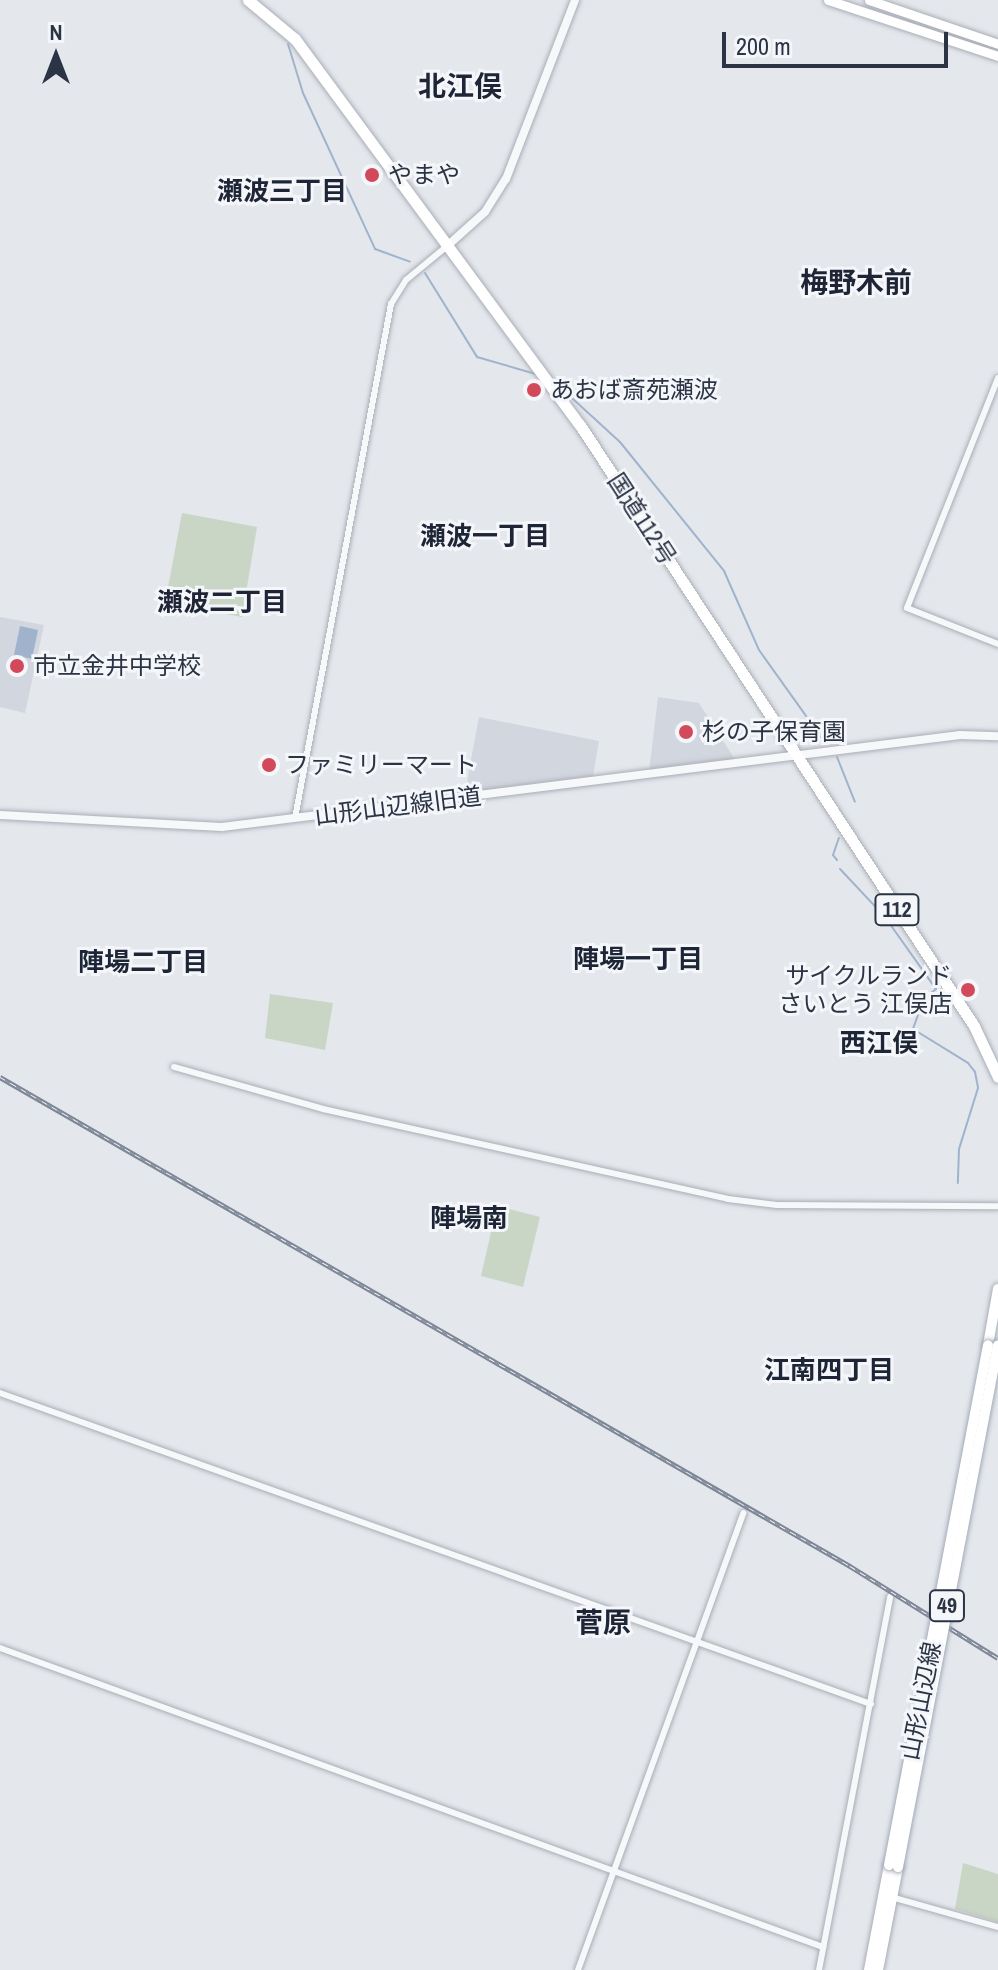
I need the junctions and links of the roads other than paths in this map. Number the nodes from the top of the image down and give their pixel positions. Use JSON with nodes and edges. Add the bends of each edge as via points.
{"nodes":[{"id":1,"x":248,"y":0,"type":"edge"},
{"id":2,"x":575,"y":0,"type":"edge"},
{"id":3,"x":828,"y":0,"type":"edge"},
{"id":4,"x":869,"y":0,"type":"edge"},
{"id":5,"x":998,"y":44,"type":"edge"},
{"id":6,"x":998,"y":56,"type":"edge"},
{"id":7,"x":446,"y":247,"type":"junction"},
{"id":8,"x":998,"y":378,"type":"edge"},
{"id":9,"x":998,"y":644,"type":"edge"},
{"id":10,"x":998,"y":736,"type":"edge"},
{"id":11,"x":794,"y":758,"type":"junction"},
{"id":12,"x":0,"y":815,"type":"edge"},
{"id":13,"x":295,"y":818,"type":"junction"},
{"id":14,"x":996,"y":1065,"type":"edge"},
{"id":15,"x":174,"y":1067,"type":"dead end"},
{"id":16,"x":998,"y":1077,"type":"edge"},
{"id":17,"x":998,"y":1206,"type":"edge"},
{"id":18,"x":998,"y":1289,"type":"edge"},
{"id":19,"x":995,"y":1345,"type":"edge"},
{"id":20,"x":0,"y":1393,"type":"edge"},
{"id":21,"x":743,"y":1513,"type":"dead end"},
{"id":22,"x":890,"y":1597,"type":"dead end"},
{"id":23,"x":696,"y":1643,"type":"junction"},
{"id":24,"x":0,"y":1648,"type":"edge"},
{"id":25,"x":871,"y":1704,"type":"junction"},
{"id":26,"x":894,"y":1866,"type":"junction"},
{"id":27,"x":614,"y":1870,"type":"junction"},
{"id":28,"x":891,"y":1897,"type":"junction"},
{"id":29,"x":998,"y":1927,"type":"edge"},
{"id":30,"x":823,"y":1947,"type":"junction"},
{"id":31,"x":578,"y":1970,"type":"edge"},
{"id":32,"x":819,"y":1970,"type":"edge"},
{"id":33,"x":869,"y":1970,"type":"edge"},
{"id":34,"x":878,"y":1970,"type":"edge"}],
"edges":[{"from":1,"to":7,"type":"highway","name":"国道112号","number":"112","via":[[295,39]]},
{"from":2,"to":7,"type":"street","via":[[506,179],[485,212]]},
{"from":3,"to":6,"type":"main road"},
{"from":4,"to":5,"type":"main road"},
{"from":7,"to":11,"type":"highway","name":"国道112号","number":"112","via":[[580,425]]},
{"from":7,"to":13,"type":"street","via":[[406,280],[391,304]]},
{"from":8,"to":9,"type":"street","via":[[907,608]]},
{"from":10,"to":11,"type":"street","name":"山形山辺線旧道","via":[[960,735]]},
{"from":11,"to":13,"type":"street","name":"山形山辺線旧道"},
{"from":11,"to":14,"type":"highway","name":"国道112号","number":"112"},
{"from":12,"to":13,"type":"street","name":"山形山辺線旧道","via":[[222,827]]},
{"from":14,"to":16,"type":"highway","name":"国道112号"},
{"from":15,"to":17,"type":"street","via":[[308,1105],[728,1199],[777,1205]]},
{"from":18,"to":19,"type":"main road","name":"山形山辺線","number":"49"},
{"from":19,"to":26,"type":"main road","name":"山形山辺線","number":"49","bridge":true},
{"from":20,"to":23,"type":"street"},
{"from":21,"to":23,"type":"street"},
{"from":22,"to":25,"type":"street"},
{"from":23,"to":25,"type":"street"},
{"from":23,"to":27,"type":"street"},
{"from":24,"to":27,"type":"street"},
{"from":25,"to":30,"type":"street"},
{"from":26,"to":28,"type":"main road","name":"山形山辺線","number":"49"},
{"from":26,"to":33,"type":"main road","name":"山形山辺線","number":"49"},
{"from":27,"to":30,"type":"street"},
{"from":27,"to":31,"type":"street"},
{"from":28,"to":29,"type":"street"},
{"from":28,"to":34,"type":"main road","name":"山形山辺線","number":"49"},
{"from":30,"to":32,"type":"street"}]}
